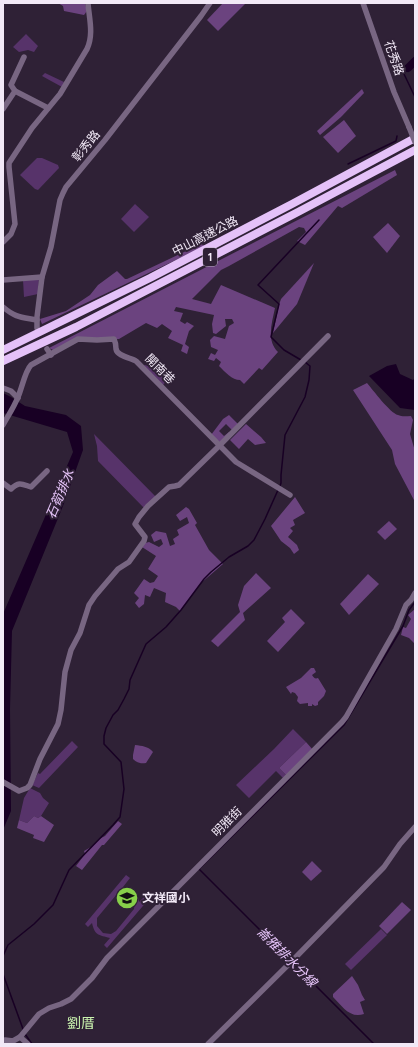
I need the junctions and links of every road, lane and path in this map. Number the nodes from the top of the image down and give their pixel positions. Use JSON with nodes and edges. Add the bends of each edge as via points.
{"nodes":[{"id":1,"x":88,"y":3,"type":"edge"},
{"id":2,"x":210,"y":3,"type":"edge"},
{"id":3,"x":363,"y":3,"type":"edge"},
{"id":4,"x":24,"y":57,"type":"dead end"},
{"id":5,"x":15,"y":91,"type":"junction"},
{"id":6,"x":48,"y":108,"type":"junction"},
{"id":7,"x":3,"y":110,"type":"edge"},
{"id":8,"x":415,"y":138,"type":"edge"},
{"id":9,"x":415,"y":142,"type":"edge"},
{"id":10,"x":415,"y":150,"type":"edge"},
{"id":11,"x":3,"y":242,"type":"edge"},
{"id":12,"x":42,"y":277,"type":"junction"},
{"id":13,"x":3,"y":280,"type":"edge"},
{"id":14,"x":3,"y":307,"type":"edge"},
{"id":15,"x":37,"y":320,"type":"junction"},
{"id":16,"x":37,"y":328,"type":"dead end"},
{"id":17,"x":328,"y":336,"type":"dead end"},
{"id":18,"x":47,"y":349,"type":"dead end"},
{"id":19,"x":3,"y":350,"type":"edge"},
{"id":20,"x":51,"y":355,"type":"junction"},
{"id":21,"x":3,"y":361,"type":"edge"},
{"id":22,"x":3,"y":388,"type":"edge"},
{"id":23,"x":18,"y":398,"type":"junction"},
{"id":24,"x":3,"y":425,"type":"edge"},
{"id":25,"x":219,"y":446,"type":"junction"},
{"id":26,"x":47,"y":471,"type":"dead end"},
{"id":27,"x":3,"y":483,"type":"edge"},
{"id":28,"x":290,"y":495,"type":"dead end"},
{"id":29,"x":415,"y":593,"type":"edge"},
{"id":30,"x":3,"y":782,"type":"edge"},
{"id":31,"x":415,"y":827,"type":"edge"},
{"id":32,"x":20,"y":1037,"type":"junction"},
{"id":33,"x":3,"y":1041,"type":"edge"},
{"id":34,"x":28,"y":1044,"type":"edge"},
{"id":35,"x":208,"y":1044,"type":"edge"}],
"edges":[{"from":1,"to":6,"type":"street","via":[[92,33],[90,42],[60,94]]},
{"from":2,"to":12,"type":"street","name":"彰秀路","via":[[62,193]]},
{"from":3,"to":9,"type":"street","name":"花秀路","bridge":true,"via":[[394,92]]},
{"from":4,"to":5,"type":"street","via":[[10,85]]},
{"from":5,"to":6,"type":"street"},
{"from":5,"to":7,"type":"street"},
{"from":6,"to":11,"type":"street","via":[[10,163],[15,224],[11,234]]},
{"from":8,"to":19,"type":"highway","name":"中山高速公路","number":"1","via":[[150,278]]},
{"from":10,"to":21,"type":"highway","name":"中山高速公路","number":"1","via":[[76,327]]},
{"from":12,"to":13,"type":"street"},
{"from":12,"to":15,"type":"street","name":"彰秀路"},
{"from":14,"to":15,"type":"street","via":[[16,316]]},
{"from":15,"to":16,"type":"street","name":"彰秀路"},
{"from":17,"to":25,"type":"street"},
{"from":18,"to":20,"type":"street"},
{"from":20,"to":23,"type":"street","name":"開南巷","via":[[28,368]]},
{"from":20,"to":25,"type":"street","name":"開南巷","via":[[78,339],[114,339],[118,353],[136,361]]},
{"from":22,"to":23,"type":"street"},
{"from":23,"to":24,"type":"street","name":"開南巷"},
{"from":25,"to":28,"type":"street","name":"開南巷","via":[[240,465]]},
{"from":25,"to":30,"type":"street","via":[[179,485],[169,487],[139,517],[136,524],[145,537],[144,541],[129,562],[118,569],[89,605],[65,672],[58,724],[30,785],[18,791]]},
{"from":26,"to":27,"type":"street","via":[[31,487],[19,484],[11,489]]},
{"from":29,"to":32,"type":"street","name":"明雅街","via":[[342,722],[107,958],[75,995],[39,1014]]},
{"from":31,"to":35,"type":"street","via":[[384,867]]},
{"from":32,"to":33,"type":"street","via":[[13,1041]]},
{"from":32,"to":34,"type":"street"}]}
